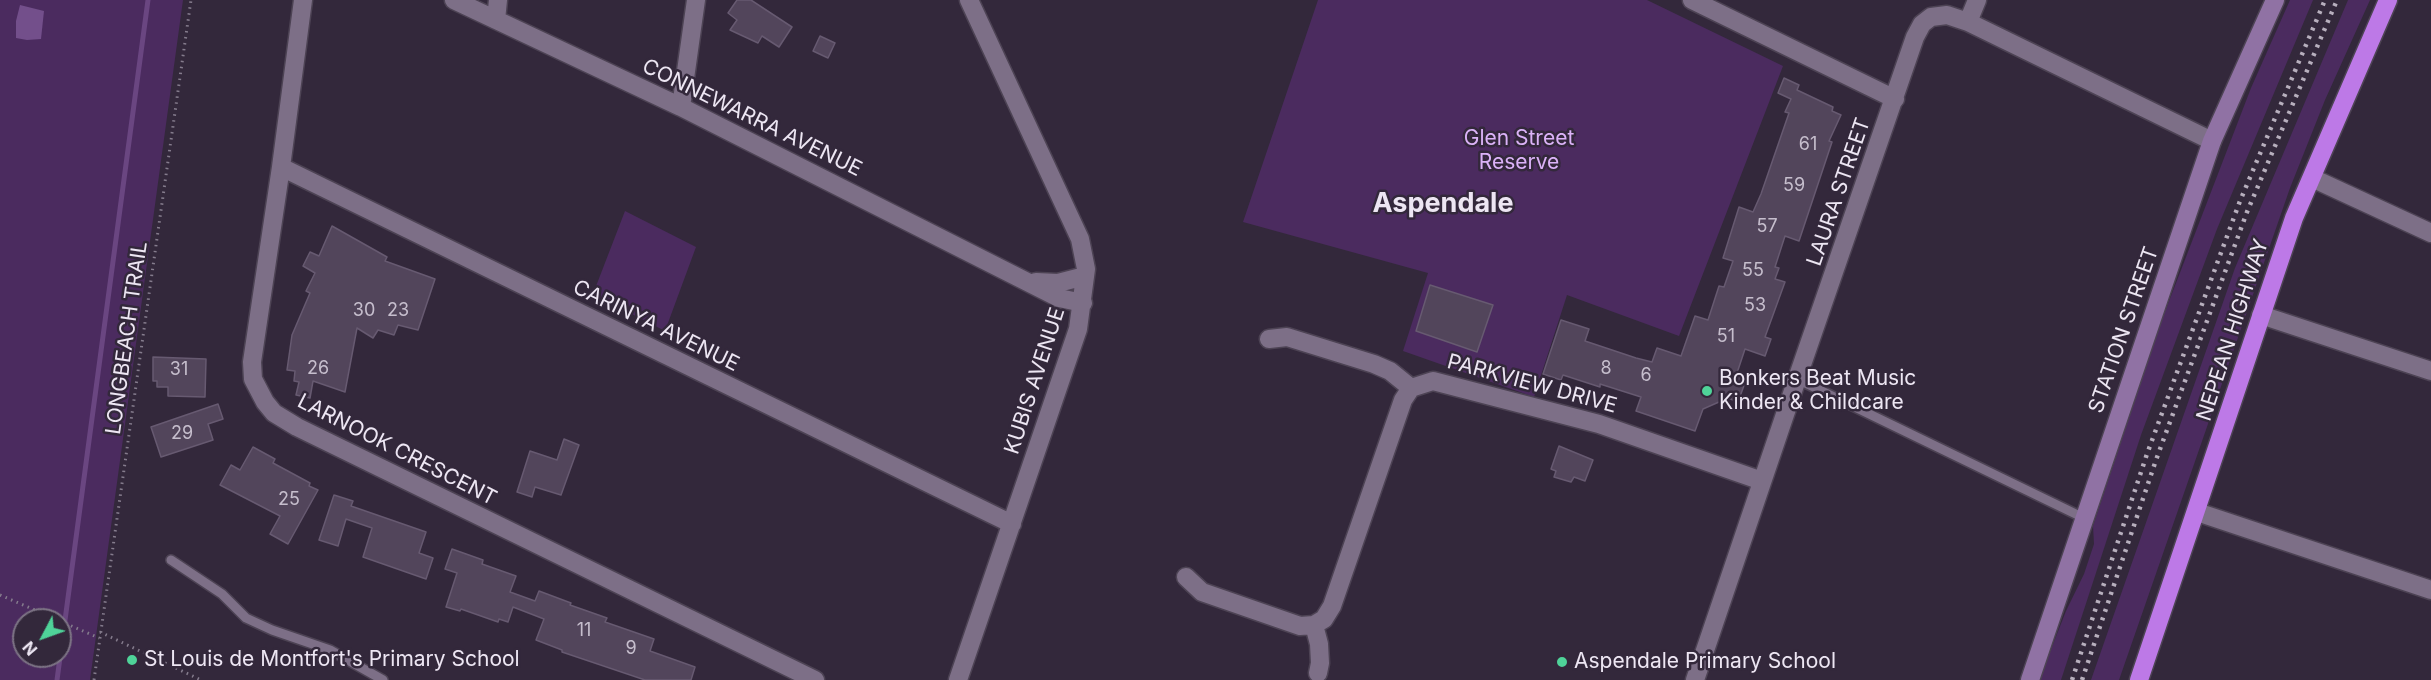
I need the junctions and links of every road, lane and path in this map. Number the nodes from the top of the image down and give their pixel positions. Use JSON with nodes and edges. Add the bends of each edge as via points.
{"nodes":[{"id":1,"x":190,"y":0,"type":"edge"},
{"id":2,"x":303,"y":0,"type":"edge"},
{"id":3,"x":454,"y":0,"type":"edge"},
{"id":4,"x":498,"y":0,"type":"edge"},
{"id":5,"x":696,"y":0,"type":"edge"},
{"id":6,"x":969,"y":0,"type":"edge"},
{"id":7,"x":1692,"y":0,"type":"edge"},
{"id":8,"x":1977,"y":0,"type":"edge"},
{"id":9,"x":2275,"y":0,"type":"edge"},
{"id":10,"x":2388,"y":0,"type":"edge"},
{"id":11,"x":496,"y":20,"type":"junction"},
{"id":12,"x":1968,"y":22,"type":"junction"},
{"id":13,"x":1895,"y":99,"type":"junction"},
{"id":14,"x":681,"y":108,"type":"junction"},
{"id":15,"x":2212,"y":141,"type":"junction"},
{"id":16,"x":281,"y":167,"type":"junction"},
{"id":17,"x":2312,"y":178,"type":"junction"},
{"id":18,"x":2431,"y":233,"type":"edge"},
{"id":19,"x":1085,"y":276,"type":"junction"},
{"id":20,"x":1028,"y":281,"type":"junction"},
{"id":21,"x":1083,"y":303,"type":"junction"},
{"id":22,"x":2261,"y":315,"type":"junction"},
{"id":23,"x":1269,"y":339,"type":"dead end"},
{"id":24,"x":2431,"y":371,"type":"edge"},
{"id":25,"x":1797,"y":379,"type":"junction"},
{"id":26,"x":1412,"y":388,"type":"junction"},
{"id":27,"x":1762,"y":481,"type":"junction"},
{"id":28,"x":2197,"y":512,"type":"junction"},
{"id":29,"x":2085,"y":518,"type":"junction"},
{"id":30,"x":1012,"y":524,"type":"junction"},
{"id":31,"x":171,"y":560,"type":"dead end"},
{"id":32,"x":1186,"y":577,"type":"dead end"},
{"id":33,"x":2431,"y":590,"type":"edge"},
{"id":34,"x":0,"y":595,"type":"edge"},
{"id":35,"x":30,"y":608,"type":"edge"},
{"id":36,"x":1314,"y":625,"type":"junction"},
{"id":37,"x":72,"y":626,"type":"edge"},
{"id":38,"x":100,"y":632,"type":"junction"},
{"id":39,"x":99,"y":638,"type":"junction"},
{"id":40,"x":1318,"y":673,"type":"dead end"},
{"id":41,"x":94,"y":680,"type":"edge"},
{"id":42,"x":201,"y":680,"type":"edge"},
{"id":43,"x":383,"y":680,"type":"edge"},
{"id":44,"x":815,"y":680,"type":"edge"},
{"id":45,"x":958,"y":680,"type":"edge"},
{"id":46,"x":1695,"y":680,"type":"edge"},
{"id":47,"x":2030,"y":680,"type":"edge"},
{"id":48,"x":2139,"y":680,"type":"edge"}],
"edges":[{"from":1,"to":38,"type":"path","name":"LONGBEACH TRAIL"},
{"from":2,"to":16,"type":"street","name":"LARNOOK CRESCENT"},
{"from":3,"to":11,"type":"street","name":"CONNEWARRA AVENUE"},
{"from":4,"to":11,"type":"street"},
{"from":5,"to":14,"type":"street"},
{"from":6,"to":19,"type":"street","name":"KUBIS AVENUE","via":[[1080,239]]},
{"from":7,"to":13,"type":"street"},
{"from":8,"to":12,"type":"street"},
{"from":9,"to":15,"type":"street","name":"STATION STREET"},
{"from":10,"to":17,"type":"highway","name":"NEPEAN HIGHWAY"},
{"from":11,"to":14,"type":"street","name":"CONNEWARRA AVENUE"},
{"from":12,"to":13,"type":"street","name":"LAURA STREET","via":[[1947,15],[1931,17],[1922,24]]},
{"from":12,"to":15,"type":"street","name":"LAURA STREET"},
{"from":13,"to":25,"type":"street","name":"LAURA STREET"},
{"from":14,"to":20,"type":"street","name":"CONNEWARRA AVENUE"},
{"from":15,"to":29,"type":"street","name":"STATION STREET"},
{"from":16,"to":30,"type":"street","name":"CARINYA AVENUE"},
{"from":16,"to":44,"type":"street","name":"LARNOOK CRESCENT","via":[[252,362],[253,378],[261,397],[274,413]]},
{"from":17,"to":18,"type":"street"},
{"from":17,"to":22,"type":"highway","name":"NEPEAN HIGHWAY"},
{"from":19,"to":20,"type":"street","name":"CONNEWARRA AVENUE","via":[[1058,284]]},
{"from":19,"to":21,"type":"street","name":"KUBIS AVENUE"},
{"from":20,"to":21,"type":"street","name":"CONNEWARRA AVENUE","via":[[1059,298]]},
{"from":21,"to":30,"type":"street","name":"KUBIS AVENUE","via":[[1078,329]]},
{"from":22,"to":24,"type":"street"},
{"from":22,"to":28,"type":"highway","name":"NEPEAN HIGHWAY"},
{"from":23,"to":26,"type":"street","via":[[1287,337],[1374,364]]},
{"from":25,"to":27,"type":"street","name":"LAURA STREET"},
{"from":25,"to":29,"type":"lane"},
{"from":26,"to":27,"type":"street","name":"PARKVIEW DRIVE","via":[[1433,381],[1599,424]]},
{"from":26,"to":36,"type":"street","via":[[1403,400],[1332,606],[1324,619]]},
{"from":27,"to":46,"type":"street","name":"LAURA STREET"},
{"from":28,"to":33,"type":"street"},
{"from":28,"to":48,"type":"highway","name":"NEPEAN HIGHWAY"},
{"from":29,"to":47,"type":"street","name":"STATION STREET"},
{"from":30,"to":45,"type":"street","name":"KUBIS AVENUE"},
{"from":31,"to":43,"type":"lane","via":[[222,594],[246,618],[330,650]]},
{"from":32,"to":36,"type":"street","via":[[1202,592],[1300,626]]},
{"from":34,"to":35,"type":"path"},
{"from":36,"to":40,"type":"street","via":[[1319,644]]},
{"from":37,"to":39,"type":"path"},
{"from":38,"to":39,"type":"path","name":"LONGBEACH TRAIL"},
{"from":38,"to":42,"type":"path"},
{"from":39,"to":41,"type":"path","name":"LONGBEACH TRAIL"}]}
